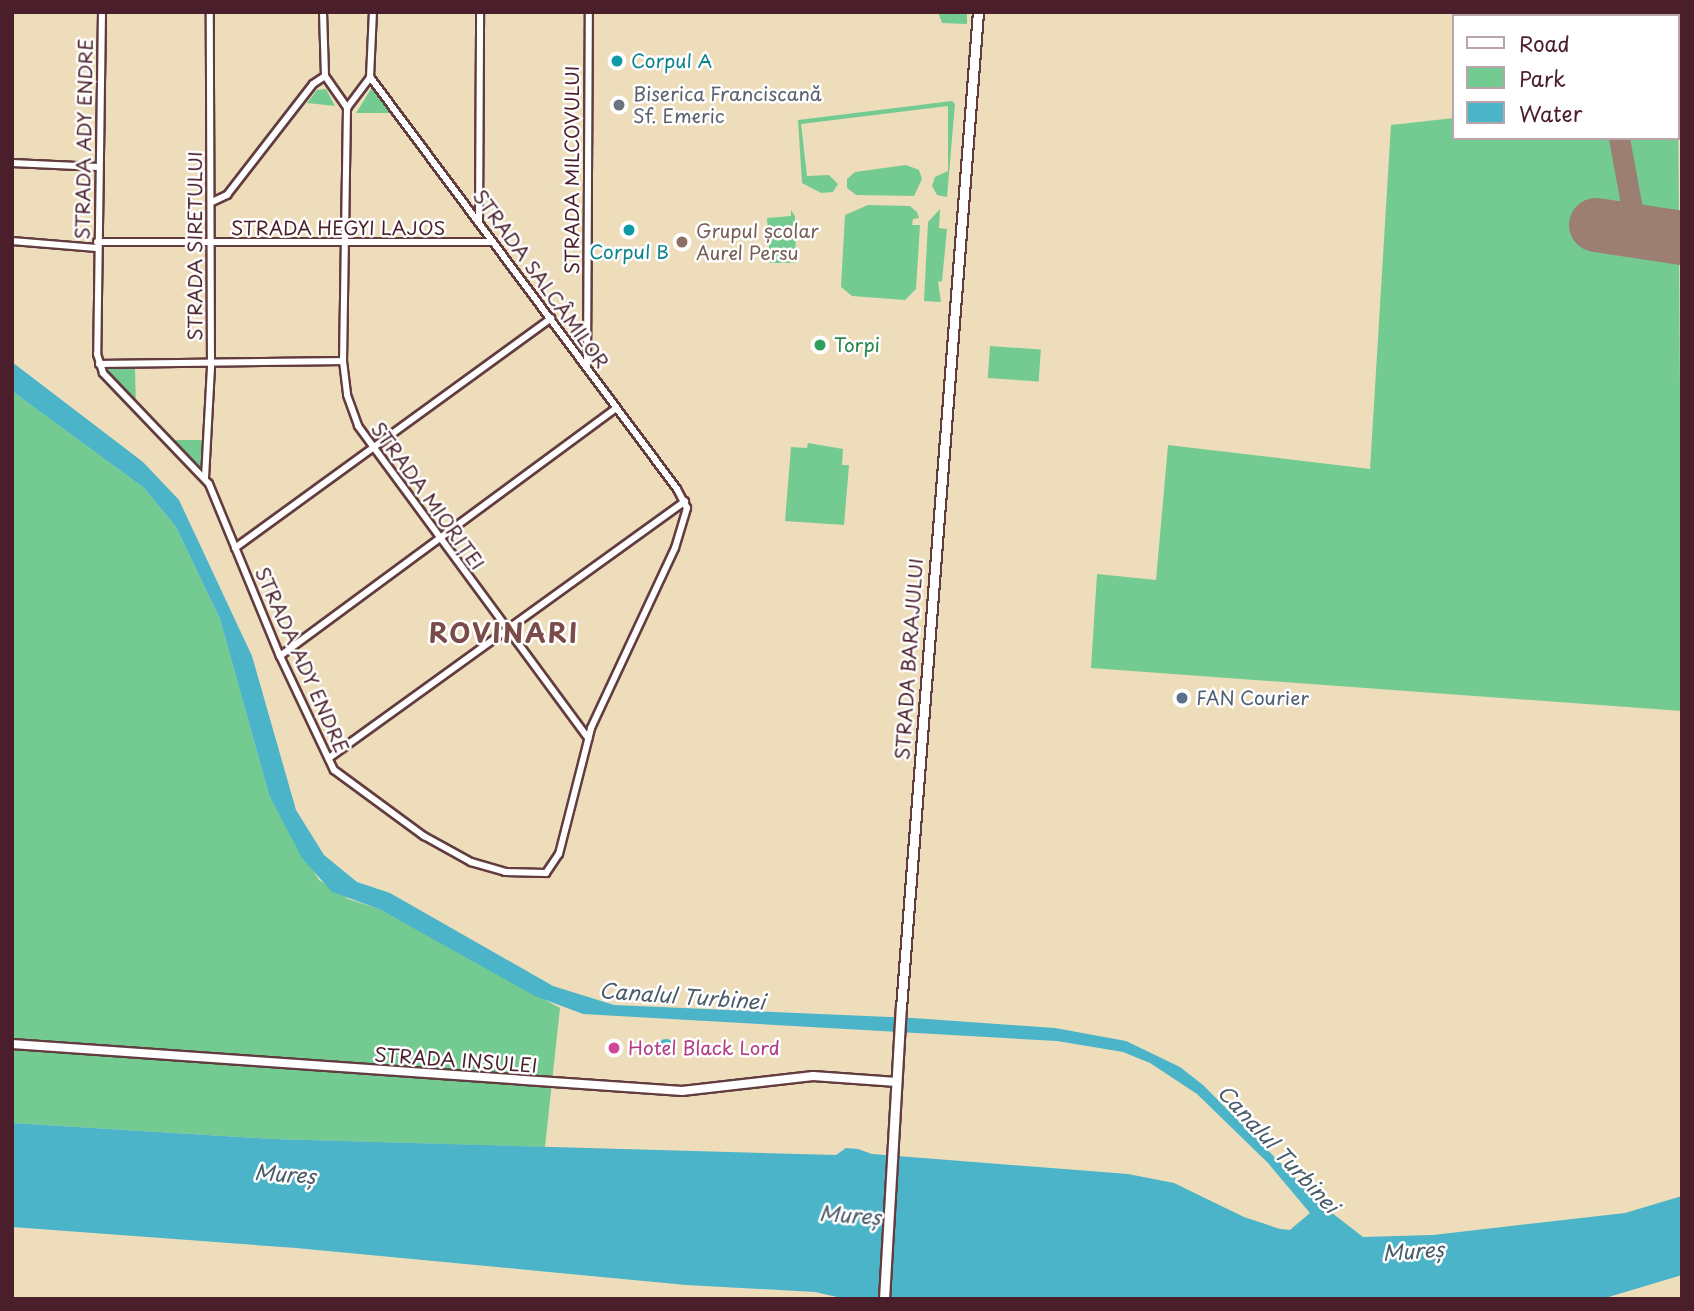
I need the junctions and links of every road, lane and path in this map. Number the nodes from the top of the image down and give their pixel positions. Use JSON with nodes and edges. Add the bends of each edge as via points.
{"nodes":[{"id":1,"x":102,"y":12,"type":"edge"},
{"id":2,"x":211,"y":12,"type":"edge"},
{"id":3,"x":323,"y":12,"type":"edge"},
{"id":4,"x":373,"y":12,"type":"edge"},
{"id":5,"x":480,"y":12,"type":"edge"},
{"id":6,"x":589,"y":12,"type":"edge"},
{"id":7,"x":975,"y":16,"type":"edge"},
{"id":8,"x":325,"y":76,"type":"junction"},
{"id":9,"x":370,"y":77,"type":"junction"},
{"id":10,"x":347,"y":108,"type":"junction"},
{"id":11,"x":12,"y":163,"type":"edge"},
{"id":12,"x":99,"y":167,"type":"junction"},
{"id":13,"x":212,"y":202,"type":"junction"},
{"id":14,"x":479,"y":223,"type":"junction"},
{"id":15,"x":12,"y":241,"type":"edge"},
{"id":16,"x":493,"y":242,"type":"junction"},
{"id":17,"x":343,"y":243,"type":"junction"},
{"id":18,"x":209,"y":244,"type":"junction"},
{"id":19,"x":97,"y":245,"type":"junction"},
{"id":20,"x":551,"y":318,"type":"junction"},
{"id":21,"x":211,"y":361,"type":"junction"},
{"id":22,"x":343,"y":361,"type":"junction"},
{"id":23,"x":99,"y":364,"type":"junction"},
{"id":24,"x":587,"y":369,"type":"junction"},
{"id":25,"x":616,"y":408,"type":"junction"},
{"id":26,"x":372,"y":449,"type":"junction"},
{"id":27,"x":205,"y":478,"type":"junction"},
{"id":28,"x":685,"y":501,"type":"junction"},
{"id":29,"x":438,"y":538,"type":"junction"},
{"id":30,"x":235,"y":548,"type":"junction"},
{"id":31,"x":505,"y":629,"type":"junction"},
{"id":32,"x":280,"y":656,"type":"junction"},
{"id":33,"x":588,"y":738,"type":"junction"},
{"id":34,"x":329,"y":758,"type":"junction"},
{"id":35,"x":12,"y":1044,"type":"edge"},
{"id":36,"x":897,"y":1082,"type":"junction"},
{"id":37,"x":884,"y":1299,"type":"edge"}],
"edges":[{"from":1,"to":12,"type":"street","name":"STRADA ADY ENDRE"},
{"from":2,"to":13,"type":"street","name":"STRADA SIRETULUI"},
{"from":3,"to":8,"type":"street"},
{"from":4,"to":9,"type":"street"},
{"from":5,"to":14,"type":"street"},
{"from":6,"to":24,"type":"street","name":"STRADA MILCOVULUI"},
{"from":7,"to":36,"type":"main road","name":"STRADA BARAJULUI"},
{"from":8,"to":10,"type":"street"},
{"from":8,"to":13,"type":"street","via":[[313,84],[227,195]]},
{"from":9,"to":10,"type":"street"},
{"from":9,"to":14,"type":"street","name":"STRADA SALCÂMILOR"},
{"from":10,"to":17,"type":"street","name":"STRADA MIORIȚEI"},
{"from":11,"to":12,"type":"street"},
{"from":12,"to":19,"type":"street","name":"STRADA ADY ENDRE"},
{"from":13,"to":18,"type":"street","name":"STRADA SIRETULUI"},
{"from":14,"to":16,"type":"street","name":"STRADA SALCÂMILOR"},
{"from":15,"to":19,"type":"street","name":"STRADA HEGYI LAJOS"},
{"from":16,"to":17,"type":"street","name":"STRADA HEGYI LAJOS"},
{"from":16,"to":20,"type":"street","name":"STRADA SALCÂMILOR"},
{"from":17,"to":18,"type":"street","name":"STRADA HEGYI LAJOS"},
{"from":17,"to":22,"type":"street","name":"STRADA MIORIȚEI"},
{"from":18,"to":19,"type":"street","name":"STRADA HEGYI LAJOS"},
{"from":18,"to":21,"type":"street","name":"STRADA SIRETULUI"},
{"from":19,"to":23,"type":"street","name":"STRADA ADY ENDRE"},
{"from":20,"to":24,"type":"street","name":"STRADA SALCÂMILOR"},
{"from":20,"to":26,"type":"street"},
{"from":21,"to":22,"type":"street"},
{"from":21,"to":23,"type":"street"},
{"from":21,"to":27,"type":"street","name":"STRADA SIRETULUI"},
{"from":22,"to":26,"type":"street","name":"STRADA MIORIȚEI","via":[[347,395]]},
{"from":23,"to":27,"type":"street","name":"STRADA ADY ENDRE","via":[[107,379]]},
{"from":24,"to":25,"type":"street","name":"STRADA SALCÂMILOR"},
{"from":25,"to":28,"type":"street","name":"STRADA SALCÂMILOR"},
{"from":25,"to":29,"type":"street"},
{"from":26,"to":29,"type":"street","name":"STRADA MIORIȚEI"},
{"from":26,"to":30,"type":"street"},
{"from":27,"to":30,"type":"street","name":"STRADA ADY ENDRE"},
{"from":28,"to":31,"type":"street"},
{"from":28,"to":33,"type":"street","name":"STRADA ADY ENDRE","via":[[684,527]]},
{"from":29,"to":31,"type":"street","name":"STRADA MIORIȚEI"},
{"from":29,"to":32,"type":"street"},
{"from":30,"to":32,"type":"street","name":"STRADA ADY ENDRE"},
{"from":31,"to":33,"type":"street","name":"STRADA MIORIȚEI"},
{"from":31,"to":34,"type":"street"},
{"from":32,"to":34,"type":"street","name":"STRADA ADY ENDRE"},
{"from":33,"to":34,"type":"street","name":"STRADA ADY ENDRE","via":[[557,861],[537,875],[484,867],[439,845],[338,773]]},
{"from":35,"to":36,"type":"street","name":"STRADA INSULEI","via":[[682,1091],[813,1076]]},
{"from":36,"to":37,"type":"main road","name":"STRADA BARAJULUI"}]}
